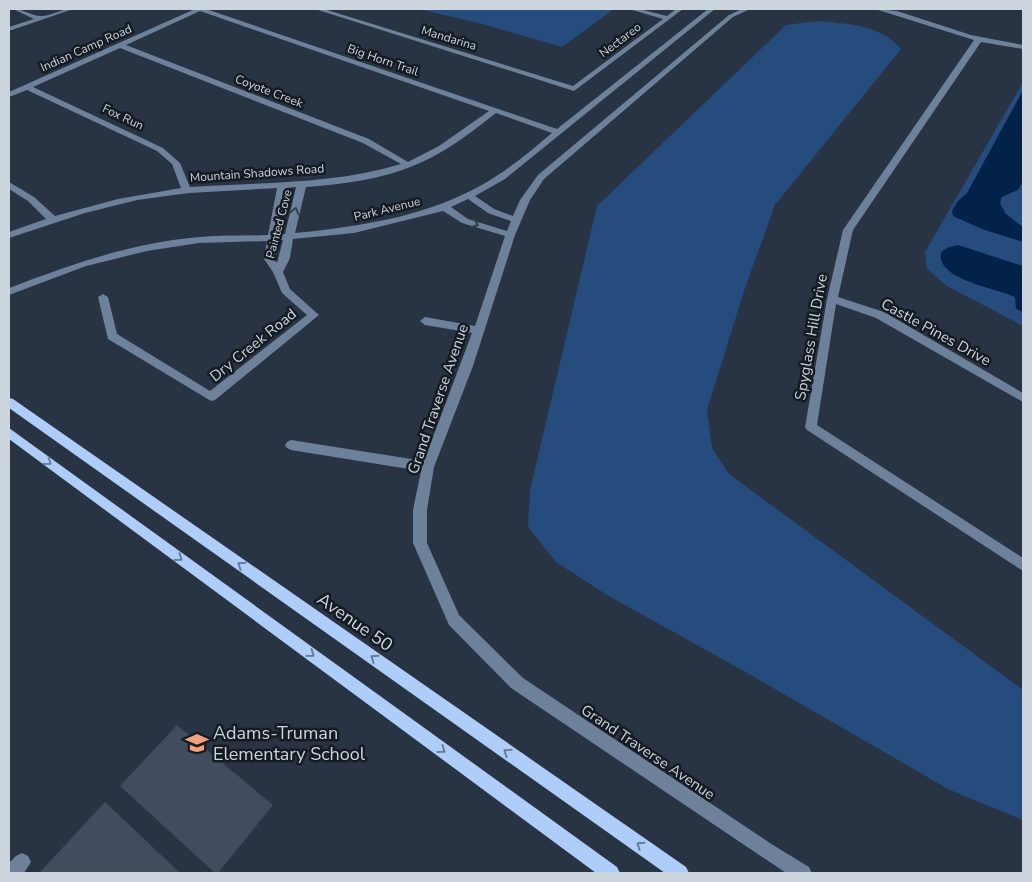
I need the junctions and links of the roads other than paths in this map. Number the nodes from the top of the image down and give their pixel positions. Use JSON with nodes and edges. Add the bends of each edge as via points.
{"nodes":[{"id":1,"x":16,"y":9,"type":"edge"},
{"id":2,"x":70,"y":9,"type":"edge"},
{"id":3,"x":200,"y":9,"type":"edge"},
{"id":4,"x":318,"y":9,"type":"edge"},
{"id":5,"x":632,"y":9,"type":"edge"},
{"id":6,"x":680,"y":9,"type":"edge"},
{"id":7,"x":712,"y":9,"type":"edge"},
{"id":8,"x":747,"y":9,"type":"edge"},
{"id":9,"x":878,"y":9,"type":"edge"},
{"id":10,"x":668,"y":18,"type":"junction"},
{"id":11,"x":41,"y":19,"type":"junction"},
{"id":12,"x":9,"y":29,"type":"edge"},
{"id":13,"x":979,"y":40,"type":"junction"},
{"id":14,"x":119,"y":45,"type":"junction"},
{"id":15,"x":1023,"y":47,"type":"edge"},
{"id":16,"x":27,"y":87,"type":"junction"},
{"id":17,"x":574,"y":89,"type":"joint"},
{"id":18,"x":9,"y":95,"type":"edge"},
{"id":19,"x":494,"y":110,"type":"junction"},
{"id":20,"x":559,"y":132,"type":"junction"},
{"id":21,"x":408,"y":165,"type":"junction"},
{"id":22,"x":302,"y":183,"type":"junction"},
{"id":23,"x":9,"y":185,"type":"edge"},
{"id":24,"x":282,"y":185,"type":"junction"},
{"id":25,"x":186,"y":191,"type":"junction"},
{"id":26,"x":469,"y":196,"type":"junction"},
{"id":27,"x":444,"y":207,"type":"junction"},
{"id":28,"x":53,"y":220,"type":"junction"},
{"id":29,"x":516,"y":220,"type":"junction"},
{"id":30,"x":9,"y":235,"type":"edge"},
{"id":31,"x":510,"y":235,"type":"junction"},
{"id":32,"x":289,"y":236,"type":"junction"},
{"id":33,"x":271,"y":238,"type":"junction"},
{"id":34,"x":278,"y":272,"type":"junction"},
{"id":35,"x":9,"y":292,"type":"edge"},
{"id":36,"x":102,"y":297,"type":"dead end"},
{"id":37,"x":832,"y":299,"type":"junction"},
{"id":38,"x":314,"y":315,"type":"joint"},
{"id":39,"x":425,"y":321,"type":"dead end"},
{"id":40,"x":479,"y":330,"type":"junction"},
{"id":41,"x":1023,"y":398,"type":"edge"},
{"id":42,"x":9,"y":402,"type":"edge"},
{"id":43,"x":9,"y":433,"type":"edge"},
{"id":44,"x":291,"y":445,"type":"dead end"},
{"id":45,"x":428,"y":467,"type":"junction"},
{"id":46,"x":1023,"y":564,"type":"edge"},
{"id":47,"x":612,"y":873,"type":"edge"},
{"id":48,"x":680,"y":873,"type":"edge"},
{"id":49,"x":803,"y":873,"type":"edge"}],
"edges":[{"from":1,"to":11,"type":"street"},
{"from":2,"to":11,"type":"street"},
{"from":3,"to":14,"type":"street","name":"Indian Camp Road"},
{"from":3,"to":19,"type":"street","name":"Big Horn Trail"},
{"from":4,"to":17,"type":"street","name":"Mandarina"},
{"from":5,"to":10,"type":"street"},
{"from":6,"to":10,"type":"street","name":"Nectareo"},
{"from":7,"to":20,"type":"street","name":"Park Avenue"},
{"from":8,"to":29,"type":"street","name":"Grand Traverse Avenue","via":[[731,16],[542,177],[525,200]]},
{"from":9,"to":13,"type":"street"},
{"from":10,"to":17,"type":"street","name":"Nectareo"},
{"from":11,"to":12,"type":"street"},
{"from":13,"to":15,"type":"street"},
{"from":13,"to":37,"type":"street","name":"Spyglass Hill Drive","via":[[848,230]]},
{"from":14,"to":16,"type":"street","name":"Indian Camp Road"},
{"from":14,"to":21,"type":"street","name":"Coyote Creek","via":[[366,141]]},
{"from":16,"to":18,"type":"street","name":"Indian Camp Road"},
{"from":16,"to":25,"type":"street","name":"Fox Run","via":[[168,154],[180,168]]},
{"from":19,"to":20,"type":"street","name":"Big Horn Trail"},
{"from":19,"to":21,"type":"street","name":"Mountain Shadows Road","via":[[441,149]]},
{"from":20,"to":26,"type":"street","name":"Park Avenue","via":[[502,177]]},
{"from":21,"to":22,"type":"street","name":"Mountain Shadows Road","via":[[342,180]]},
{"from":22,"to":24,"type":"street","name":"Mountain Shadows Road"},
{"from":32,"to":22,"type":"street","name":"Painted Cove","one_way":true},
{"from":23,"to":28,"type":"street","via":[[31,199]]},
{"from":24,"to":25,"type":"street","name":"Mountain Shadows Road"},
{"from":24,"to":33,"type":"street","name":"Painted Cove"},
{"from":25,"to":28,"type":"street","name":"Mountain Shadows Road","via":[[155,194]]},
{"from":26,"to":27,"type":"street","name":"Park Avenue"},
{"from":26,"to":29,"type":"street","via":[[480,206]]},
{"from":27,"to":31,"type":"street","one_way":true,"via":[[465,221]]},
{"from":27,"to":32,"type":"street","name":"Park Avenue","via":[[354,230]]},
{"from":28,"to":30,"type":"street","name":"Mountain Shadows Road"},
{"from":29,"to":31,"type":"street","name":"Grand Traverse Avenue"},
{"from":31,"to":40,"type":"street","name":"Grand Traverse Avenue"},
{"from":32,"to":33,"type":"street","name":"Park Avenue"},
{"from":32,"to":34,"type":"street","name":"Painted Cove","via":[[285,258]]},
{"from":33,"to":34,"type":"street","name":"Painted Cove","via":[[268,259]]},
{"from":33,"to":35,"type":"street","name":"Park Avenue","via":[[198,240],[147,248],[82,264]]},
{"from":34,"to":38,"type":"street","name":"Painted Cove","via":[[286,291]]},
{"from":36,"to":38,"type":"street","name":"Dry Creek Road","via":[[112,336],[210,397]]},
{"from":37,"to":41,"type":"street","name":"Castle Pines Drive","via":[[880,315]]},
{"from":37,"to":46,"type":"street","name":"Spyglass Hill Drive","via":[[811,427]]},
{"from":39,"to":40,"type":"street"},
{"from":40,"to":45,"type":"street","name":"Grand Traverse Avenue"},
{"from":48,"to":42,"type":"main road","name":"Avenue 50","one_way":true},
{"from":43,"to":47,"type":"main road","one_way":true},
{"from":44,"to":45,"type":"street"},
{"from":45,"to":49,"type":"street","name":"Grand Traverse Avenue","via":[[420,510],[420,543],[454,620],[517,683]]}]}
